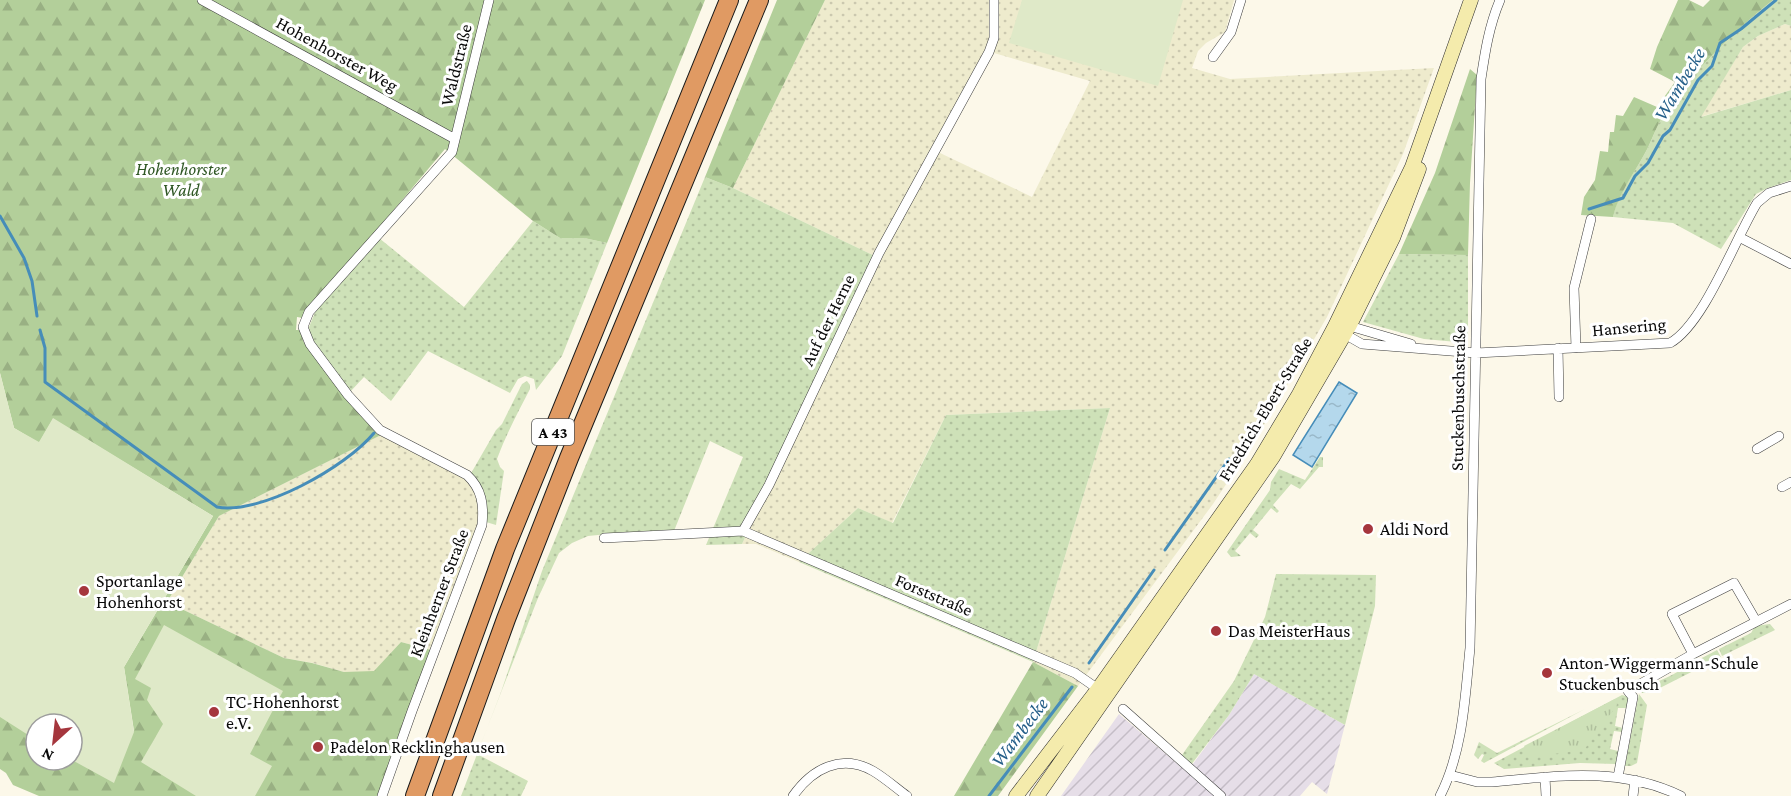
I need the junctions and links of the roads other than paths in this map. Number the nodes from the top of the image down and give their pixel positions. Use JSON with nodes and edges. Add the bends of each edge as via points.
{"nodes":[{"id":1,"x":202,"y":0,"type":"edge"},
{"id":2,"x":489,"y":0,"type":"edge"},
{"id":3,"x":729,"y":0,"type":"edge"},
{"id":4,"x":759,"y":0,"type":"edge"},
{"id":5,"x":994,"y":0,"type":"edge"},
{"id":6,"x":1241,"y":0,"type":"edge"},
{"id":7,"x":1471,"y":0,"type":"edge"},
{"id":8,"x":1477,"y":0,"type":"edge"},
{"id":9,"x":1500,"y":0,"type":"edge"},
{"id":10,"x":1213,"y":57,"type":"dead end"},
{"id":11,"x":455,"y":138,"type":"junction"},
{"id":12,"x":1791,"y":186,"type":"edge"},
{"id":13,"x":1591,"y":219,"type":"dead end"},
{"id":14,"x":1740,"y":237,"type":"junction"},
{"id":15,"x":1791,"y":264,"type":"edge"},
{"id":16,"x":1343,"y":329,"type":"junction"},
{"id":17,"x":1423,"y":347,"type":"junction"},
{"id":18,"x":1558,"y":348,"type":"junction"},
{"id":19,"x":1576,"y":348,"type":"junction"},
{"id":20,"x":1476,"y":352,"type":"junction"},
{"id":21,"x":1559,"y":397,"type":"dead end"},
{"id":22,"x":1779,"y":436,"type":"dead end"},
{"id":23,"x":1757,"y":449,"type":"dead end"},
{"id":24,"x":743,"y":531,"type":"junction"},
{"id":25,"x":604,"y":538,"type":"dead end"},
{"id":26,"x":1791,"y":604,"type":"edge"},
{"id":27,"x":1756,"y":621,"type":"junction"},
{"id":28,"x":1693,"y":654,"type":"junction"},
{"id":29,"x":1103,"y":693,"type":"junction"},
{"id":30,"x":1123,"y":709,"type":"dead end"},
{"id":31,"x":1450,"y":775,"type":"junction"},
{"id":32,"x":1545,"y":777,"type":"junction"},
{"id":33,"x":1618,"y":777,"type":"junction"},
{"id":34,"x":1635,"y":780,"type":"junction"},
{"id":35,"x":382,"y":796,"type":"edge"},
{"id":36,"x":415,"y":796,"type":"edge"},
{"id":37,"x":442,"y":796,"type":"edge"},
{"id":38,"x":793,"y":796,"type":"edge"},
{"id":39,"x":907,"y":796,"type":"edge"},
{"id":40,"x":1016,"y":796,"type":"edge"},
{"id":41,"x":1036,"y":796,"type":"edge"},
{"id":42,"x":1221,"y":796,"type":"edge"},
{"id":43,"x":1440,"y":796,"type":"edge"},
{"id":44,"x":1546,"y":796,"type":"edge"},
{"id":45,"x":1633,"y":796,"type":"edge"},
{"id":46,"x":1681,"y":796,"type":"edge"}],
"edges":[{"from":1,"to":11,"type":"street","name":"Hohenhorster Weg"},
{"from":2,"to":11,"type":"street","name":"Waldstraße"},
{"from":3,"to":36,"type":"highway","number":"A 43","via":[[505,549]]},
{"from":4,"to":37,"type":"highway","number":"A 43","via":[[568,458]]},
{"from":5,"to":24,"type":"street","name":"Auf der Herne","via":[[994,38],[989,52],[879,253],[769,485]]},
{"from":6,"to":10,"type":"street","via":[[1231,32]]},
{"from":7,"to":16,"type":"main road","name":"Friedrich-Ebert-Straße","via":[[1412,167]]},
{"from":8,"to":16,"type":"main road","name":"Friedrich-Ebert-Straße","via":[[1402,216]]},
{"from":9,"to":20,"type":"street","name":"Stuckenbuschstraße","via":[[1486,44],[1481,79]]},
{"from":11,"to":35,"type":"street","name":"Kleinherner Straße","via":[[452,152],[309,312],[303,327],[310,344],[348,395],[380,430],[467,475],[482,497],[482,525]]},
{"from":12,"to":14,"type":"street","name":"Hansering","via":[[1763,196]]},
{"from":13,"to":19,"type":"street","via":[[1574,288]]},
{"from":14,"to":15,"type":"street"},
{"from":14,"to":19,"type":"street","name":"Hansering","via":[[1681,337],[1656,345]]},
{"from":16,"to":17,"type":"street","name":"Hansering"},
{"from":16,"to":17,"type":"street","name":"Hansering","via":[[1362,344]]},
{"from":16,"to":29,"type":"main road","name":"Friedrich-Ebert-Straße"},
{"from":17,"to":20,"type":"street","name":"Hansering"},
{"from":18,"to":19,"type":"street","name":"Hansering"},
{"from":18,"to":20,"type":"street","name":"Hansering"},
{"from":18,"to":21,"type":"street"},
{"from":20,"to":31,"type":"street","name":"Stuckenbuschstraße","via":[[1470,648],[1463,715]]},
{"from":22,"to":23,"type":"street"},
{"from":24,"to":25,"type":"street"},
{"from":24,"to":29,"type":"street","name":"Forststraße","via":[[1075,673]]},
{"from":26,"to":27,"type":"street"},
{"from":27,"to":28,"type":"street"},
{"from":27,"to":28,"type":"street","via":[[1734,583],[1672,614]]},
{"from":28,"to":33,"type":"street","via":[[1628,691],[1633,697]]},
{"from":29,"to":40,"type":"main road","name":"Friedrich-Ebert-Straße"},
{"from":29,"to":41,"type":"main road","name":"Friedrich-Ebert-Straße"},
{"from":30,"to":42,"type":"street"},
{"from":31,"to":32,"type":"street","via":[[1485,782]]},
{"from":31,"to":43,"type":"street","name":"Stuckenbuschstraße"},
{"from":32,"to":33,"type":"street"},
{"from":32,"to":44,"type":"street"},
{"from":33,"to":34,"type":"street"},
{"from":34,"to":45,"type":"street"},
{"from":34,"to":46,"type":"street"},
{"from":38,"to":39,"type":"street","via":[[814,773],[847,764],[873,771]]}]}
